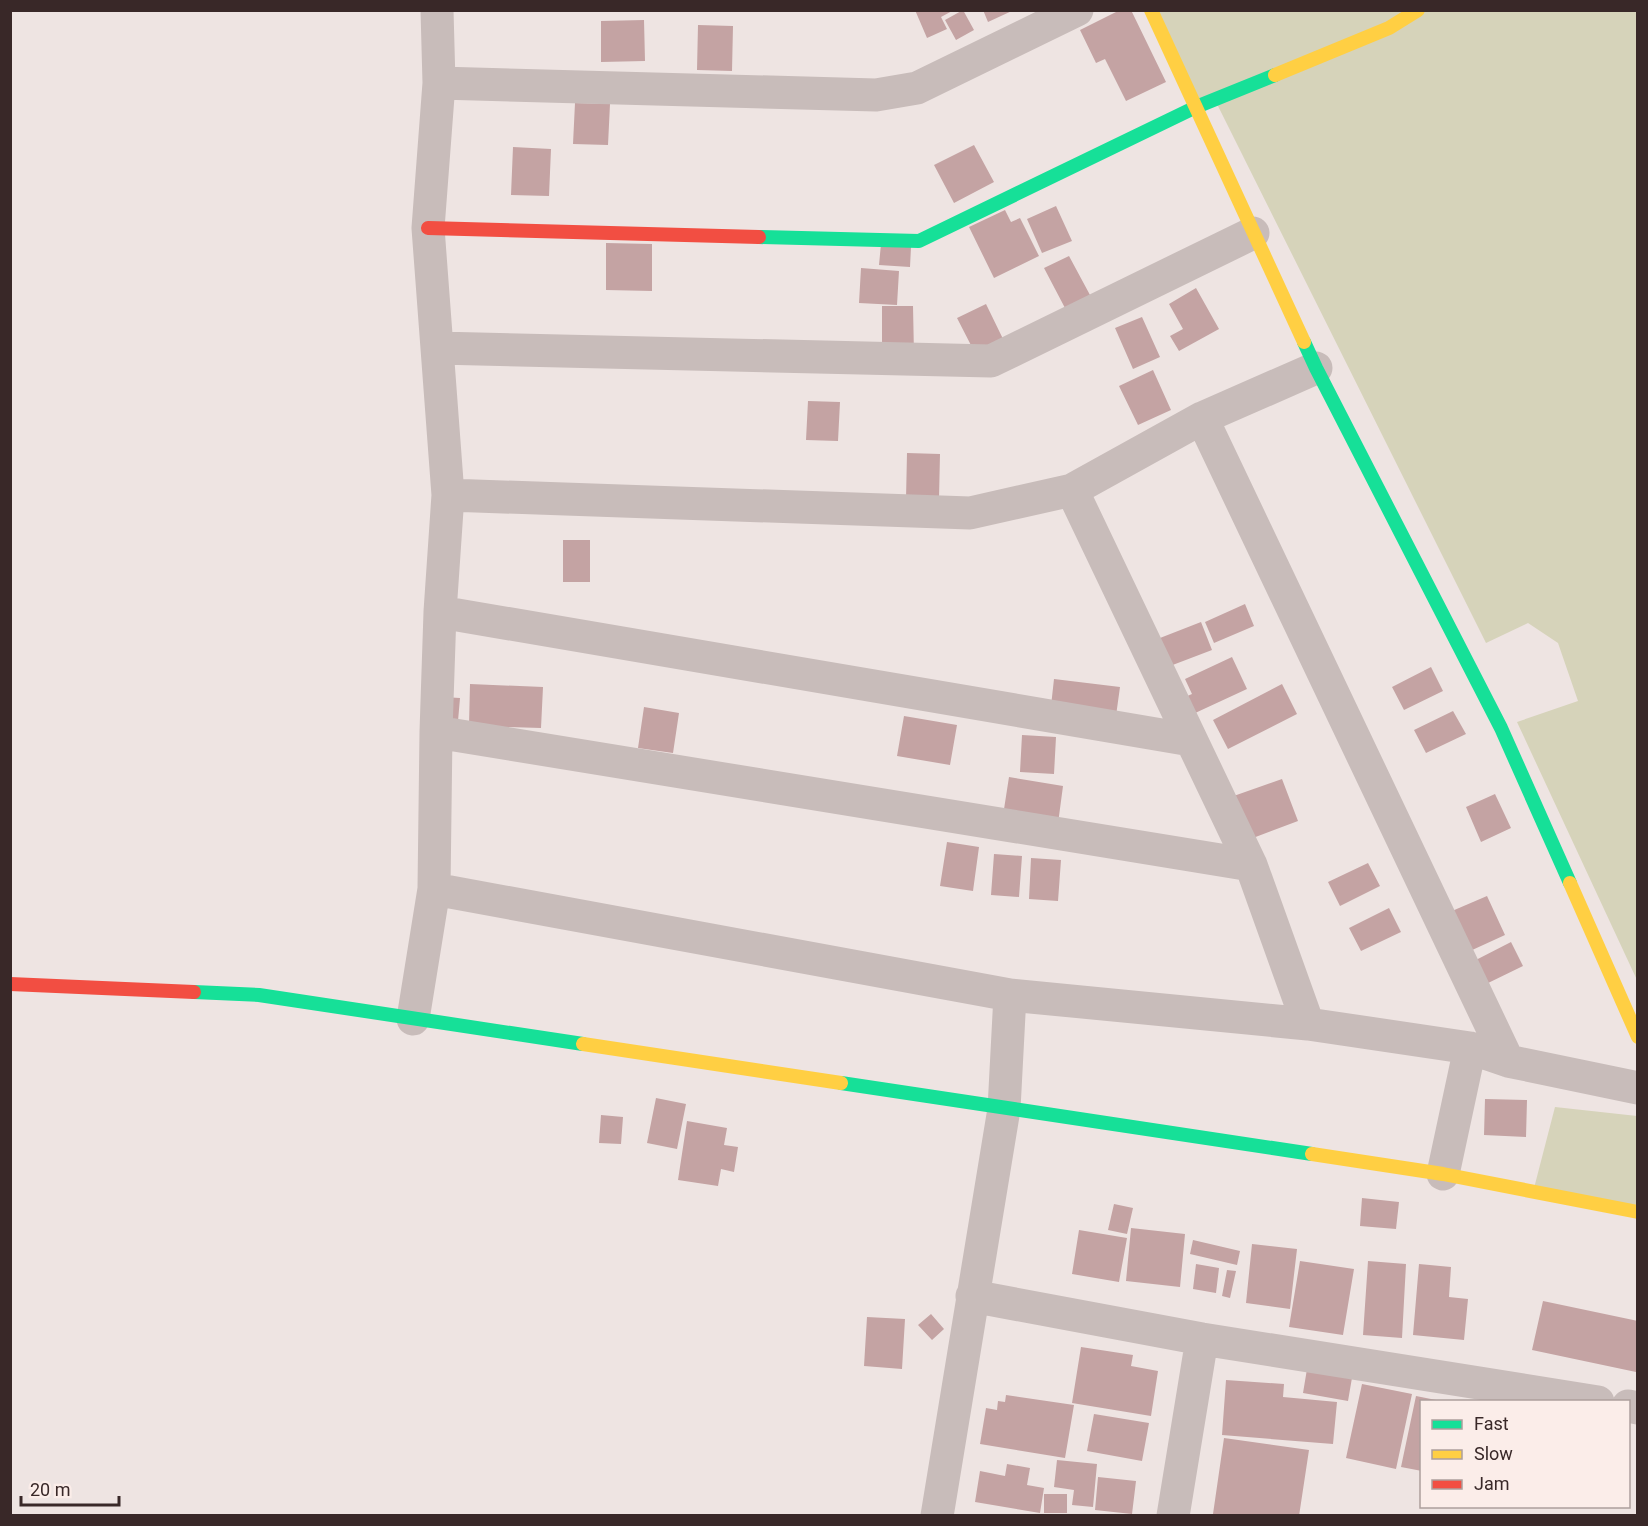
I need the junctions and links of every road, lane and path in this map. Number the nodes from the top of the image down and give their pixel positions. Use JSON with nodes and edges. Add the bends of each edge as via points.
{"nodes":[{"id":1,"x":437,"y":10,"type":"edge"},
{"id":2,"x":1077,"y":10,"type":"edge"},
{"id":3,"x":1151,"y":10,"type":"edge"},
{"id":4,"x":1418,"y":10,"type":"edge"},
{"id":5,"x":439,"y":83,"type":"junction"},
{"id":6,"x":1196,"y":107,"type":"junction"},
{"id":7,"x":428,"y":228,"type":"junction"},
{"id":8,"x":1253,"y":233,"type":"junction"},
{"id":9,"x":437,"y":348,"type":"junction"},
{"id":10,"x":1316,"y":368,"type":"junction"},
{"id":11,"x":1202,"y":418,"type":"junction"},
{"id":12,"x":1072,"y":490,"type":"junction"},
{"id":13,"x":448,"y":495,"type":"junction"},
{"id":14,"x":440,"y":612,"type":"junction"},
{"id":15,"x":436,"y":732,"type":"junction"},
{"id":16,"x":1191,"y":740,"type":"junction"},
{"id":17,"x":1251,"y":865,"type":"junction"},
{"id":18,"x":434,"y":889,"type":"junction"},
{"id":19,"x":10,"y":984,"type":"edge"},
{"id":20,"x":1010,"y":995,"type":"junction"},
{"id":21,"x":413,"y":1019,"type":"junction"},
{"id":22,"x":1308,"y":1024,"type":"junction"},
{"id":23,"x":1638,"y":1037,"type":"edge"},
{"id":24,"x":1470,"y":1048,"type":"junction"},
{"id":25,"x":1508,"y":1061,"type":"junction"},
{"id":26,"x":1638,"y":1088,"type":"edge"},
{"id":27,"x":1004,"y":1109,"type":"junction"},
{"id":28,"x":1443,"y":1174,"type":"junction"},
{"id":29,"x":1638,"y":1212,"type":"edge"},
{"id":30,"x":972,"y":1296,"type":"junction"},
{"id":31,"x":1202,"y":1339,"type":"junction"},
{"id":32,"x":1592,"y":1400,"type":"edge"},
{"id":33,"x":937,"y":1515,"type":"edge"},
{"id":34,"x":1173,"y":1515,"type":"edge"}],
"edges":[{"from":1,"to":5,"type":"street"},
{"from":2,"to":5,"type":"street","via":[[917,88],[876,95]]},
{"from":3,"to":6,"type":"street"},
{"from":4,"to":6,"type":"street","via":[[1389,28]]},
{"from":5,"to":7,"type":"street"},
{"from":6,"to":7,"type":"street","via":[[919,241]]},
{"from":6,"to":8,"type":"street"},
{"from":7,"to":9,"type":"street"},
{"from":8,"to":9,"type":"street","via":[[991,361]]},
{"from":8,"to":10,"type":"street"},
{"from":9,"to":13,"type":"street"},
{"from":10,"to":11,"type":"street"},
{"from":10,"to":23,"type":"street","via":[[1501,728]]},
{"from":11,"to":12,"type":"street"},
{"from":11,"to":25,"type":"street"},
{"from":12,"to":13,"type":"street","via":[[970,513]]},
{"from":12,"to":16,"type":"street"},
{"from":13,"to":14,"type":"street"},
{"from":14,"to":15,"type":"street"},
{"from":14,"to":16,"type":"street"},
{"from":15,"to":17,"type":"street"},
{"from":15,"to":18,"type":"street"},
{"from":16,"to":17,"type":"street"},
{"from":17,"to":22,"type":"street"},
{"from":18,"to":20,"type":"street"},
{"from":18,"to":21,"type":"street"},
{"from":19,"to":21,"type":"street","via":[[259,995]]},
{"from":20,"to":22,"type":"street"},
{"from":20,"to":27,"type":"street"},
{"from":21,"to":27,"type":"street"},
{"from":22,"to":24,"type":"street"},
{"from":24,"to":25,"type":"street"},
{"from":24,"to":28,"type":"street"},
{"from":25,"to":26,"type":"street"},
{"from":27,"to":28,"type":"street"},
{"from":27,"to":30,"type":"street"},
{"from":28,"to":29,"type":"street"},
{"from":30,"to":31,"type":"street"},
{"from":30,"to":33,"type":"street"},
{"from":31,"to":32,"type":"street"},
{"from":31,"to":34,"type":"street"}]}
